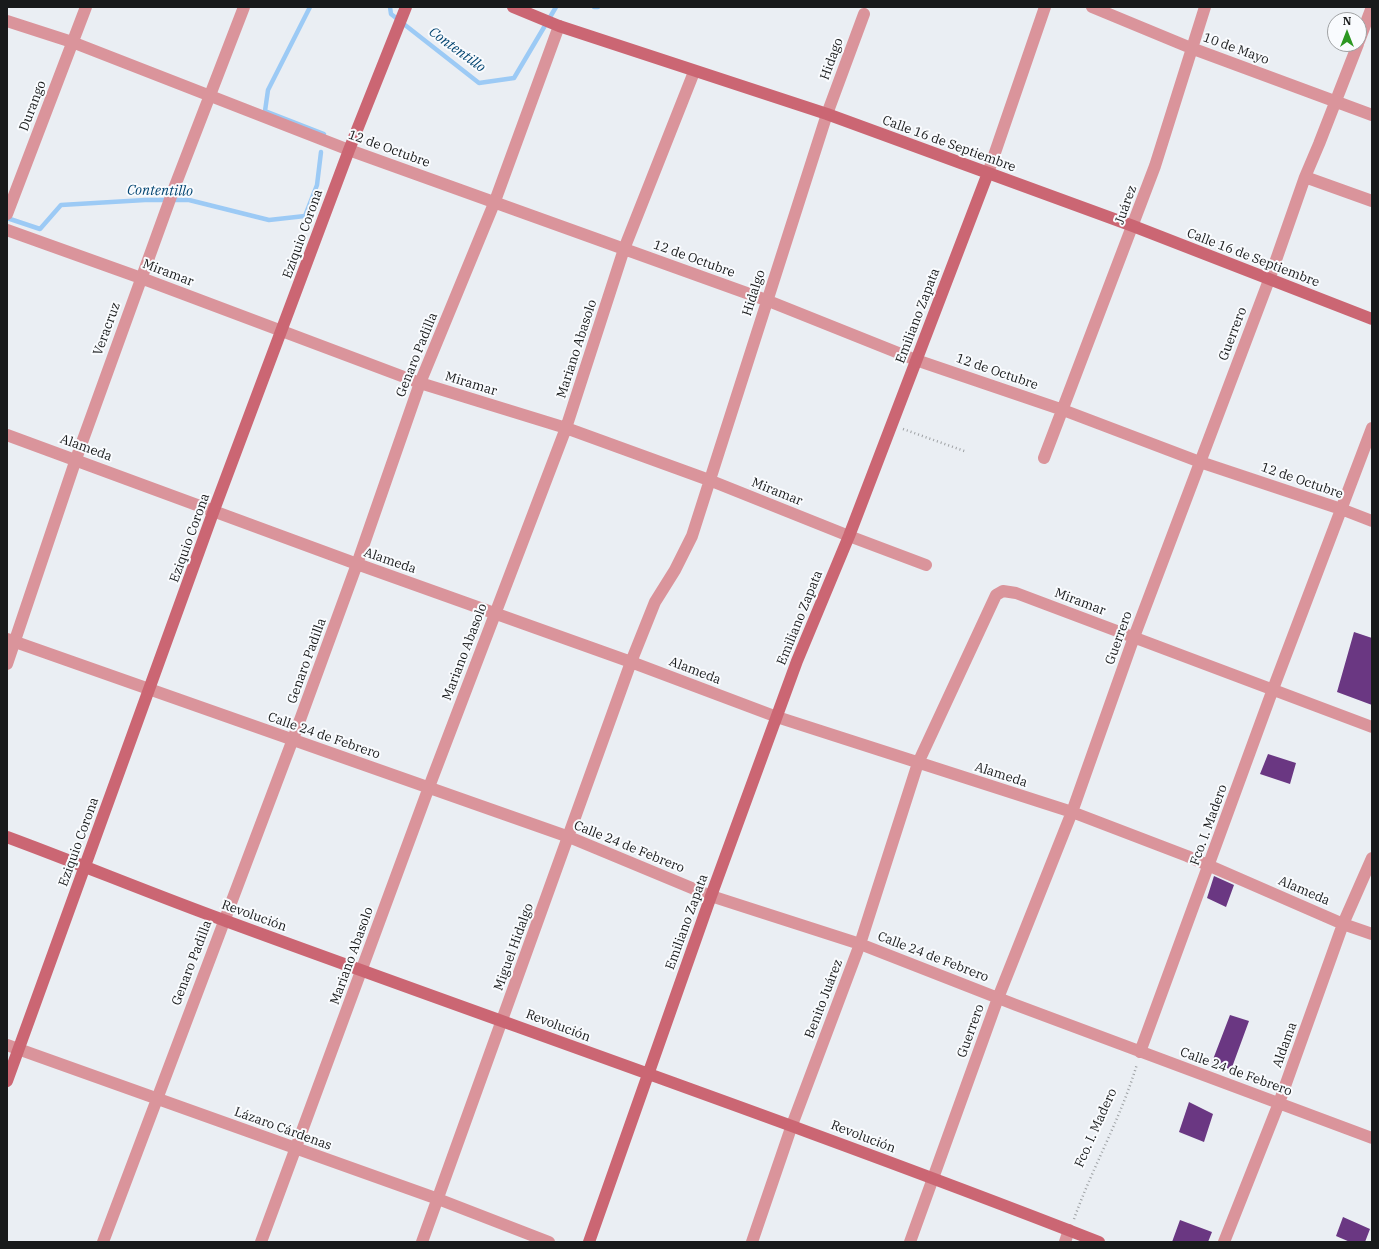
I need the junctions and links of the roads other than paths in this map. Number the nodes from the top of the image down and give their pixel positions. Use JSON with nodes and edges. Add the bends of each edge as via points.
{"nodes":[{"id":1,"x":86,"y":7,"type":"edge"},
{"id":2,"x":244,"y":7,"type":"edge"},
{"id":3,"x":406,"y":7,"type":"edge"},
{"id":4,"x":513,"y":7,"type":"edge"},
{"id":5,"x":1045,"y":7,"type":"edge"},
{"id":6,"x":1092,"y":7,"type":"edge"},
{"id":7,"x":1205,"y":7,"type":"edge"},
{"id":8,"x":1372,"y":7,"type":"edge"},
{"id":9,"x":864,"y":14,"type":"dead end"},
{"id":10,"x":7,"y":20,"type":"edge"},
{"id":11,"x":1367,"y":20,"type":"edge"},
{"id":12,"x":559,"y":26,"type":"junction"},
{"id":13,"x":72,"y":42,"type":"junction"},
{"id":14,"x":1191,"y":48,"type":"junction"},
{"id":15,"x":1355,"y":52,"type":"edge"},
{"id":16,"x":694,"y":72,"type":"junction"},
{"id":17,"x":208,"y":96,"type":"junction"},
{"id":18,"x":1336,"y":101,"type":"junction"},
{"id":19,"x":827,"y":114,"type":"junction"},
{"id":20,"x":1372,"y":115,"type":"edge"},
{"id":21,"x":349,"y":150,"type":"junction"},
{"id":22,"x":988,"y":173,"type":"junction"},
{"id":23,"x":1305,"y":177,"type":"junction"},
{"id":24,"x":1372,"y":201,"type":"edge"},
{"id":25,"x":495,"y":202,"type":"junction"},
{"id":26,"x":8,"y":212,"type":"edge"},
{"id":27,"x":1133,"y":226,"type":"junction"},
{"id":28,"x":7,"y":230,"type":"edge"},
{"id":29,"x":624,"y":249,"type":"junction"},
{"id":30,"x":141,"y":278,"type":"junction"},
{"id":31,"x":1269,"y":280,"type":"junction"},
{"id":32,"x":766,"y":300,"type":"junction"},
{"id":33,"x":1372,"y":319,"type":"edge"},
{"id":34,"x":282,"y":332,"type":"junction"},
{"id":35,"x":916,"y":360,"type":"junction"},
{"id":36,"x":420,"y":383,"type":"junction"},
{"id":37,"x":1063,"y":410,"type":"junction"},
{"id":38,"x":566,"y":428,"type":"junction"},
{"id":39,"x":1372,"y":428,"type":"edge"},
{"id":40,"x":7,"y":435,"type":"edge"},
{"id":41,"x":1044,"y":458,"type":"dead end"},
{"id":42,"x":76,"y":459,"type":"junction"},
{"id":43,"x":1200,"y":462,"type":"junction"},
{"id":44,"x":709,"y":480,"type":"junction"},
{"id":45,"x":1341,"y":509,"type":"junction"},
{"id":46,"x":214,"y":510,"type":"junction"},
{"id":47,"x":1372,"y":521,"type":"edge"},
{"id":48,"x":849,"y":536,"type":"junction"},
{"id":49,"x":357,"y":564,"type":"junction"},
{"id":50,"x":926,"y":565,"type":"dead end"},
{"id":51,"x":495,"y":612,"type":"junction"},
{"id":52,"x":1134,"y":637,"type":"junction"},
{"id":53,"x":11,"y":640,"type":"edge"},
{"id":54,"x":631,"y":662,"type":"junction"},
{"id":55,"x":7,"y":664,"type":"edge"},
{"id":56,"x":1273,"y":689,"type":"junction"},
{"id":57,"x":149,"y":690,"type":"junction"},
{"id":58,"x":777,"y":717,"type":"junction"},
{"id":59,"x":1372,"y":727,"type":"edge"},
{"id":60,"x":293,"y":739,"type":"junction"},
{"id":61,"x":918,"y":763,"type":"junction"},
{"id":62,"x":429,"y":787,"type":"junction"},
{"id":63,"x":1072,"y":812,"type":"junction"},
{"id":64,"x":7,"y":837,"type":"edge"},
{"id":65,"x":569,"y":837,"type":"junction"},
{"id":66,"x":1372,"y":858,"type":"edge"},
{"id":67,"x":85,"y":866,"type":"junction"},
{"id":68,"x":1210,"y":866,"type":"junction"},
{"id":69,"x":711,"y":896,"type":"junction"},
{"id":70,"x":224,"y":920,"type":"junction"},
{"id":71,"x":1343,"y":924,"type":"junction"},
{"id":72,"x":1372,"y":934,"type":"edge"},
{"id":73,"x":860,"y":944,"type":"junction"},
{"id":74,"x":363,"y":969,"type":"junction"},
{"id":75,"x":998,"y":998,"type":"junction"},
{"id":76,"x":503,"y":1020,"type":"junction"},
{"id":77,"x":7,"y":1045,"type":"edge"},
{"id":78,"x":19,"y":1050,"type":"junction"},
{"id":79,"x":1140,"y":1052,"type":"junction"},
{"id":80,"x":648,"y":1075,"type":"junction"},
{"id":81,"x":7,"y":1081,"type":"edge"},
{"id":82,"x":156,"y":1098,"type":"junction"},
{"id":83,"x":1279,"y":1103,"type":"junction"},
{"id":84,"x":792,"y":1125,"type":"junction"},
{"id":85,"x":1372,"y":1138,"type":"edge"},
{"id":86,"x":296,"y":1148,"type":"junction"},
{"id":87,"x":932,"y":1178,"type":"junction"},
{"id":88,"x":438,"y":1199,"type":"junction"},
{"id":89,"x":1069,"y":1230,"type":"junction"},
{"id":90,"x":103,"y":1242,"type":"edge"},
{"id":91,"x":261,"y":1242,"type":"edge"},
{"id":92,"x":422,"y":1242,"type":"edge"},
{"id":93,"x":549,"y":1242,"type":"edge"},
{"id":94,"x":589,"y":1242,"type":"edge"},
{"id":95,"x":752,"y":1242,"type":"edge"},
{"id":96,"x":910,"y":1242,"type":"edge"},
{"id":97,"x":1065,"y":1242,"type":"edge"},
{"id":98,"x":1100,"y":1242,"type":"edge"},
{"id":99,"x":1224,"y":1242,"type":"edge"}],
"edges":[{"from":1,"to":13,"type":"street","name":"Durango"},
{"from":2,"to":17,"type":"street","name":"Veracruz"},
{"from":3,"to":21,"type":"street","name":"Eziquio Corona"},
{"from":4,"to":12,"type":"street","name":"Calle 16 de Septiembre"},
{"from":5,"to":22,"type":"street","name":"Emiliano Zapata"},
{"from":6,"to":14,"type":"street","name":"10 de Mayo"},
{"from":7,"to":14,"type":"street","name":"Juárez"},
{"from":8,"to":11,"type":"street"},
{"from":9,"to":19,"type":"street","name":"Hidago"},
{"from":10,"to":13,"type":"street","name":"12 de Octubre"},
{"from":12,"to":16,"type":"street","name":"Calle 16 de Septiembre"},
{"from":12,"to":25,"type":"street","name":"Genaro Padilla"},
{"from":13,"to":17,"type":"street","name":"12 de Octubre"},
{"from":13,"to":26,"type":"street","name":"Durango"},
{"from":14,"to":18,"type":"street","name":"10 de Mayo"},
{"from":14,"to":27,"type":"street","name":"Juárez","via":[[1155,166]]},
{"from":15,"to":18,"type":"street","name":"Guerrero"},
{"from":16,"to":19,"type":"street","name":"Calle 16 de Septiembre"},
{"from":16,"to":29,"type":"street","name":"Mariano Abasolo"},
{"from":17,"to":21,"type":"street","name":"12 de Octubre"},
{"from":17,"to":30,"type":"street","name":"Veracruz"},
{"from":18,"to":20,"type":"street","name":"10 de Mayo"},
{"from":18,"to":23,"type":"street","name":"Guerrero"},
{"from":19,"to":22,"type":"street","name":"Calle 16 de Septiembre"},
{"from":19,"to":32,"type":"street","name":"Hidalgo"},
{"from":21,"to":25,"type":"street","name":"12 de Octubre"},
{"from":21,"to":34,"type":"street","name":"Eziquio Corona"},
{"from":22,"to":27,"type":"street","name":"Calle 16 de Septiembre"},
{"from":22,"to":35,"type":"street","name":"Emiliano Zapata"},
{"from":23,"to":24,"type":"street"},
{"from":23,"to":31,"type":"street","name":"Guerrero"},
{"from":25,"to":29,"type":"street","name":"12 de Octubre"},
{"from":25,"to":36,"type":"street","name":"Genaro Padilla"},
{"from":27,"to":31,"type":"street","name":"Calle 16 de Septiembre"},
{"from":27,"to":37,"type":"street","name":"Juárez"},
{"from":28,"to":30,"type":"street","name":"Miramar"},
{"from":29,"to":32,"type":"street","name":"12 de Octubre"},
{"from":29,"to":38,"type":"street","name":"Mariano Abasolo"},
{"from":30,"to":34,"type":"street","name":"Miramar"},
{"from":30,"to":42,"type":"street","name":"Veracruz"},
{"from":31,"to":33,"type":"street","name":"Calle 16 de Septiembre"},
{"from":31,"to":43,"type":"street","name":"Guerrero"},
{"from":32,"to":35,"type":"street","name":"12 de Octubre"},
{"from":32,"to":44,"type":"street","name":"Hidalgo"},
{"from":34,"to":36,"type":"street","name":"Miramar"},
{"from":34,"to":46,"type":"street","name":"Eziquio Corona"},
{"from":35,"to":37,"type":"street","name":"12 de Octubre"},
{"from":35,"to":48,"type":"street","name":"Emiliano Zapata"},
{"from":36,"to":38,"type":"street","name":"Miramar"},
{"from":36,"to":49,"type":"street","name":"Genaro Padilla"},
{"from":37,"to":41,"type":"street","name":"Juárez"},
{"from":37,"to":43,"type":"street","name":"12 de Octubre"},
{"from":38,"to":44,"type":"street","name":"Miramar"},
{"from":38,"to":51,"type":"street","name":"Mariano Abasolo"},
{"from":39,"to":45,"type":"street","name":"Fco. I. Madero"},
{"from":40,"to":42,"type":"street","name":"Alameda"},
{"from":42,"to":46,"type":"street","name":"Alameda"},
{"from":42,"to":53,"type":"street","name":"Veracruz"},
{"from":43,"to":45,"type":"street","name":"12 de Octubre"},
{"from":43,"to":52,"type":"street","name":"Guerrero"},
{"from":44,"to":48,"type":"street","name":"Miramar"},
{"from":44,"to":54,"type":"street","name":"Hidalgo","via":[[692,536],[655,602]]},
{"from":45,"to":47,"type":"street","name":"12 de Octubre"},
{"from":45,"to":56,"type":"street","name":"Fco. I. Madero"},
{"from":46,"to":49,"type":"street","name":"Alameda"},
{"from":46,"to":57,"type":"street","name":"Eziquio Corona"},
{"from":48,"to":50,"type":"street","name":"Miramar"},
{"from":48,"to":58,"type":"street","name":"Emiliano Zapata"},
{"from":49,"to":51,"type":"street","name":"Alameda"},
{"from":49,"to":60,"type":"street","name":"Genaro Padilla"},
{"from":51,"to":54,"type":"street","name":"Alameda"},
{"from":51,"to":62,"type":"street","name":"Mariano Abasolo"},
{"from":52,"to":56,"type":"street","name":"Miramar"},
{"from":52,"to":61,"type":"street","name":"Miramar","via":[[1016,593],[996,594]]},
{"from":52,"to":63,"type":"street","name":"Guerrero"},
{"from":53,"to":55,"type":"street","name":"Veracruz"},
{"from":53,"to":57,"type":"street","name":"Calle 24 de Febrero"},
{"from":54,"to":58,"type":"street","name":"Alameda"},
{"from":54,"to":65,"type":"street","name":"Miguel Hidalgo"},
{"from":56,"to":59,"type":"street","name":"Miramar"},
{"from":56,"to":68,"type":"street","name":"Fco. I. Madero"},
{"from":57,"to":60,"type":"street","name":"Calle 24 de Febrero"},
{"from":57,"to":67,"type":"street","name":"Eziquio Corona"},
{"from":58,"to":61,"type":"street","name":"Alameda"},
{"from":58,"to":69,"type":"street","name":"Emiliano Zapata"},
{"from":60,"to":62,"type":"street","name":"Calle 24 de Febrero"},
{"from":60,"to":70,"type":"street","name":"Genaro Padilla"},
{"from":61,"to":63,"type":"street","name":"Alameda"},
{"from":61,"to":73,"type":"street","name":"Benito Juárez"},
{"from":62,"to":65,"type":"street","name":"Calle 24 de Febrero"},
{"from":62,"to":74,"type":"street","name":"Mariano Abasolo"},
{"from":63,"to":68,"type":"street","name":"Alameda"},
{"from":63,"to":75,"type":"street","name":"Guerrero"},
{"from":64,"to":67,"type":"street","name":"Revolución"},
{"from":65,"to":69,"type":"street","name":"Calle 24 de Febrero"},
{"from":65,"to":76,"type":"street","name":"Miguel Hidalgo"},
{"from":66,"to":71,"type":"street","name":"Aldama"},
{"from":67,"to":70,"type":"street","name":"Revolución"},
{"from":67,"to":78,"type":"street","name":"Eziquio Corona"},
{"from":68,"to":71,"type":"street","name":"Alameda"},
{"from":68,"to":79,"type":"street","name":"Fco. I. Madero"},
{"from":69,"to":73,"type":"street","name":"Calle 24 de Febrero"},
{"from":69,"to":80,"type":"street","name":"Emiliano Zapata"},
{"from":70,"to":74,"type":"street","name":"Revolución"},
{"from":70,"to":82,"type":"street","name":"Genaro Padilla"},
{"from":71,"to":72,"type":"street","name":"Alameda"},
{"from":71,"to":83,"type":"street","name":"Aldama"},
{"from":73,"to":75,"type":"street","name":"Calle 24 de Febrero"},
{"from":73,"to":84,"type":"street","name":"Benito Juárez"},
{"from":74,"to":76,"type":"street","name":"Revolución"},
{"from":74,"to":86,"type":"street","name":"Mariano Abasolo"},
{"from":75,"to":79,"type":"street","name":"Calle 24 de Febrero"},
{"from":75,"to":87,"type":"street","name":"Guerrero"},
{"from":76,"to":80,"type":"street","name":"Revolución"},
{"from":76,"to":88,"type":"street","name":"Miguel Hidalgo"},
{"from":77,"to":78,"type":"street","name":"Lázaro Cárdenas"},
{"from":78,"to":81,"type":"street","name":"Eziquio Corona"},
{"from":78,"to":82,"type":"street","name":"Lázaro Cárdenas"},
{"from":79,"to":83,"type":"street","name":"Calle 24 de Febrero"},
{"from":80,"to":84,"type":"street","name":"Revolución"},
{"from":80,"to":94,"type":"street","name":"Emiliano Zapata"},
{"from":82,"to":86,"type":"street","name":"Lázaro Cárdenas"},
{"from":82,"to":90,"type":"street","name":"Genaro Padilla"},
{"from":83,"to":85,"type":"street","name":"Calle 24 de Febrero"},
{"from":83,"to":99,"type":"street","name":"Aldama"},
{"from":84,"to":87,"type":"street","name":"Revolución"},
{"from":84,"to":95,"type":"street","name":"Benito Juárez"},
{"from":86,"to":88,"type":"street","name":"Lázaro Cárdenas"},
{"from":86,"to":91,"type":"street","name":"Mariano Abasolo"},
{"from":87,"to":89,"type":"street","name":"Revolución"},
{"from":87,"to":96,"type":"street","name":"Guerrero"},
{"from":88,"to":92,"type":"street","name":"Miguel Hidalgo"},
{"from":88,"to":93,"type":"street","name":"Lázaro Cárdenas"},
{"from":89,"to":97,"type":"street"},
{"from":89,"to":98,"type":"street","name":"Revolución"}]}
